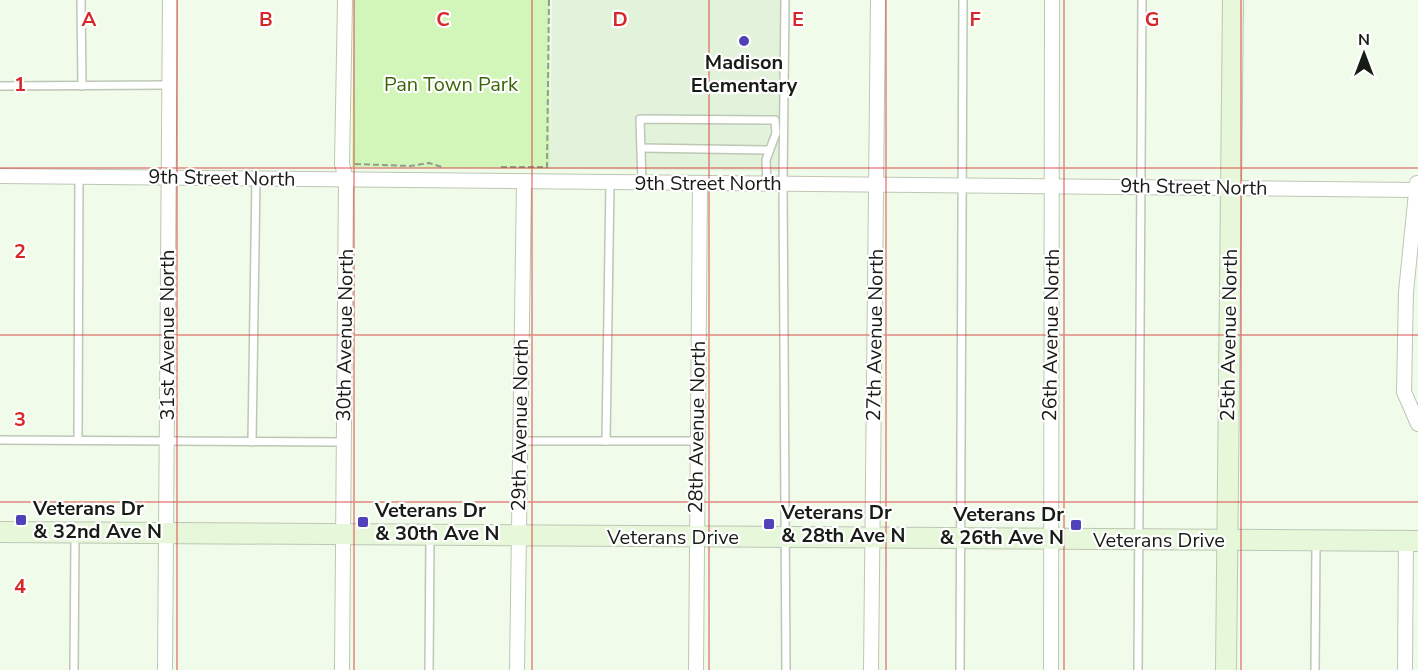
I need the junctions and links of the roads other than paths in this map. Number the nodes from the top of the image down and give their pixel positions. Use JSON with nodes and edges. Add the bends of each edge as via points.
{"nodes":[{"id":1,"x":81,"y":0,"type":"edge"},
{"id":2,"x":170,"y":0,"type":"edge"},
{"id":3,"x":345,"y":0,"type":"edge"},
{"id":4,"x":785,"y":0,"type":"edge"},
{"id":5,"x":878,"y":0,"type":"edge"},
{"id":6,"x":963,"y":0,"type":"edge"},
{"id":7,"x":1052,"y":0,"type":"edge"},
{"id":8,"x":1142,"y":0,"type":"edge"},
{"id":9,"x":1233,"y":0,"type":"edge"},
{"id":10,"x":169,"y":85,"type":"junction"},
{"id":11,"x":0,"y":86,"type":"edge"},
{"id":12,"x":82,"y":86,"type":"junction"},
{"id":13,"x":641,"y":148,"type":"junction"},
{"id":14,"x":768,"y":150,"type":"junction"},
{"id":15,"x":0,"y":176,"type":"edge"},
{"id":16,"x":79,"y":176,"type":"junction"},
{"id":17,"x":168,"y":177,"type":"junction"},
{"id":18,"x":256,"y":178,"type":"junction"},
{"id":19,"x":346,"y":179,"type":"junction"},
{"id":20,"x":524,"y":181,"type":"junction"},
{"id":21,"x":610,"y":182,"type":"junction"},
{"id":22,"x":642,"y":183,"type":"junction"},
{"id":23,"x":700,"y":183,"type":"junction"},
{"id":24,"x":767,"y":183,"type":"junction"},
{"id":25,"x":783,"y":183,"type":"junction"},
{"id":26,"x":876,"y":184,"type":"junction"},
{"id":27,"x":962,"y":185,"type":"junction"},
{"id":28,"x":1417,"y":185,"type":"edge"},
{"id":29,"x":1053,"y":186,"type":"junction"},
{"id":30,"x":1141,"y":187,"type":"junction"},
{"id":31,"x":1231,"y":188,"type":"junction"},
{"id":32,"x":1418,"y":424,"type":"edge"},
{"id":33,"x":0,"y":440,"type":"edge"},
{"id":34,"x":78,"y":440,"type":"junction"},
{"id":35,"x":520,"y":441,"type":"junction"},
{"id":36,"x":606,"y":441,"type":"junction"},
{"id":37,"x":696,"y":441,"type":"junction"},
{"id":38,"x":252,"y":442,"type":"junction"},
{"id":39,"x":344,"y":442,"type":"junction"},
{"id":40,"x":166,"y":443,"type":"junction"},
{"id":41,"x":0,"y":532,"type":"edge"},
{"id":42,"x":75,"y":533,"type":"junction"},
{"id":43,"x":165,"y":534,"type":"junction"},
{"id":44,"x":343,"y":535,"type":"junction"},
{"id":45,"x":430,"y":536,"type":"junction"},
{"id":46,"x":519,"y":537,"type":"junction"},
{"id":47,"x":695,"y":537,"type":"junction"},
{"id":48,"x":786,"y":537,"type":"junction"},
{"id":49,"x":872,"y":537,"type":"junction"},
{"id":50,"x":961,"y":538,"type":"junction"},
{"id":51,"x":1049,"y":539,"type":"junction"},
{"id":52,"x":1140,"y":539,"type":"junction"},
{"id":53,"x":1226,"y":540,"type":"junction"},
{"id":54,"x":1316,"y":540,"type":"junction"},
{"id":55,"x":1412,"y":541,"type":"edge"},
{"id":56,"x":74,"y":670,"type":"edge"},
{"id":57,"x":165,"y":670,"type":"edge"},
{"id":58,"x":342,"y":670,"type":"edge"},
{"id":59,"x":429,"y":670,"type":"edge"},
{"id":60,"x":517,"y":670,"type":"edge"},
{"id":61,"x":696,"y":670,"type":"edge"},
{"id":62,"x":786,"y":670,"type":"edge"},
{"id":63,"x":871,"y":670,"type":"edge"},
{"id":64,"x":960,"y":670,"type":"edge"},
{"id":65,"x":1051,"y":670,"type":"edge"},
{"id":66,"x":1138,"y":670,"type":"edge"},
{"id":67,"x":1226,"y":670,"type":"edge"},
{"id":68,"x":1315,"y":670,"type":"edge"},
{"id":69,"x":1405,"y":670,"type":"edge"}],
"edges":[{"from":1,"to":12,"type":"lane"},
{"from":2,"to":10,"type":"street","name":"31st Avenue North"},
{"from":3,"to":19,"type":"street","name":"30th Avenue North","via":[[342,164]]},
{"from":4,"to":25,"type":"lane"},
{"from":5,"to":26,"type":"street","name":"27th Avenue North"},
{"from":6,"to":27,"type":"lane"},
{"from":7,"to":29,"type":"street","name":"26th Avenue North"},
{"from":8,"to":30,"type":"lane"},
{"from":9,"to":31,"type":"main road","name":"25th Avenue North"},
{"from":10,"to":12,"type":"lane"},
{"from":10,"to":17,"type":"street","name":"31st Avenue North"},
{"from":11,"to":12,"type":"lane"},
{"from":13,"to":14,"type":"lane"},
{"from":13,"to":14,"type":"lane","via":[[640,119],[775,120],[776,133]]},
{"from":13,"to":22,"type":"lane"},
{"from":14,"to":24,"type":"lane"},
{"from":15,"to":16,"type":"street","name":"9th Street North"},
{"from":16,"to":17,"type":"street","name":"9th Street North"},
{"from":16,"to":34,"type":"lane"},
{"from":17,"to":18,"type":"street","name":"9th Street North"},
{"from":17,"to":40,"type":"street","name":"31st Avenue North"},
{"from":18,"to":19,"type":"street","name":"9th Street North"},
{"from":18,"to":38,"type":"lane"},
{"from":19,"to":20,"type":"street","name":"9th Street North"},
{"from":19,"to":39,"type":"street","name":"30th Avenue North"},
{"from":20,"to":21,"type":"street","name":"9th Street North"},
{"from":20,"to":35,"type":"street","name":"29th Avenue North"},
{"from":21,"to":22,"type":"street","name":"9th Street North"},
{"from":21,"to":36,"type":"lane"},
{"from":22,"to":23,"type":"street","name":"9th Street North"},
{"from":23,"to":24,"type":"street","name":"9th Street North"},
{"from":23,"to":37,"type":"street","name":"28th Avenue North"},
{"from":24,"to":25,"type":"street","name":"9th Street North"},
{"from":25,"to":26,"type":"street","name":"9th Street North"},
{"from":25,"to":48,"type":"lane"},
{"from":26,"to":27,"type":"street","name":"9th Street North"},
{"from":26,"to":49,"type":"street","name":"27th Avenue North"},
{"from":27,"to":29,"type":"street","name":"9th Street North"},
{"from":27,"to":50,"type":"lane"},
{"from":28,"to":31,"type":"street","name":"9th Street North"},
{"from":28,"to":32,"type":"street","via":[[1406,292],[1404,392]]},
{"from":29,"to":30,"type":"street","name":"9th Street North"},
{"from":29,"to":51,"type":"street","name":"26th Avenue North"},
{"from":30,"to":31,"type":"street","name":"9th Street North"},
{"from":30,"to":52,"type":"lane"},
{"from":31,"to":53,"type":"main road","name":"25th Avenue North"},
{"from":33,"to":34,"type":"lane"},
{"from":34,"to":40,"type":"lane"},
{"from":35,"to":36,"type":"lane"},
{"from":35,"to":46,"type":"street","name":"29th Avenue North"},
{"from":36,"to":37,"type":"lane"},
{"from":37,"to":47,"type":"street","name":"28th Avenue North"},
{"from":38,"to":39,"type":"lane"},
{"from":38,"to":40,"type":"lane"},
{"from":39,"to":44,"type":"street","name":"30th Avenue North"},
{"from":40,"to":43,"type":"street","name":"31st Avenue North"},
{"from":41,"to":42,"type":"main road","name":"Veterans Drive"},
{"from":42,"to":43,"type":"main road","name":"Veterans Drive"},
{"from":42,"to":56,"type":"lane"},
{"from":43,"to":44,"type":"main road","name":"Veterans Drive"},
{"from":43,"to":57,"type":"street","name":"31st Avenue North"},
{"from":44,"to":45,"type":"main road","name":"Veterans Drive"},
{"from":44,"to":58,"type":"street","name":"30th Avenue North"},
{"from":45,"to":46,"type":"main road","name":"Veterans Drive"},
{"from":45,"to":59,"type":"lane"},
{"from":46,"to":47,"type":"main road","name":"Veterans Drive"},
{"from":46,"to":60,"type":"street","name":"29th Avenue North"},
{"from":47,"to":48,"type":"main road","name":"Veterans Drive"},
{"from":47,"to":61,"type":"street","name":"28th Avenue North"},
{"from":48,"to":49,"type":"main road","name":"Veterans Drive"},
{"from":48,"to":62,"type":"lane"},
{"from":49,"to":50,"type":"main road","name":"Veterans Drive"},
{"from":49,"to":63,"type":"street","name":"27th Avenue North"},
{"from":50,"to":51,"type":"main road","name":"Veterans Drive"},
{"from":50,"to":64,"type":"lane"},
{"from":51,"to":52,"type":"main road","name":"Veterans Drive"},
{"from":51,"to":65,"type":"street","name":"26th Avenue North"},
{"from":52,"to":53,"type":"main road","name":"Veterans Drive"},
{"from":52,"to":66,"type":"lane"},
{"from":53,"to":54,"type":"main road","name":"Veterans Drive"},
{"from":53,"to":67,"type":"main road","name":"25th Avenue North"},
{"from":54,"to":55,"type":"main road","name":"Veterans Drive"},
{"from":54,"to":68,"type":"lane"},
{"from":55,"to":69,"type":"street"}]}
